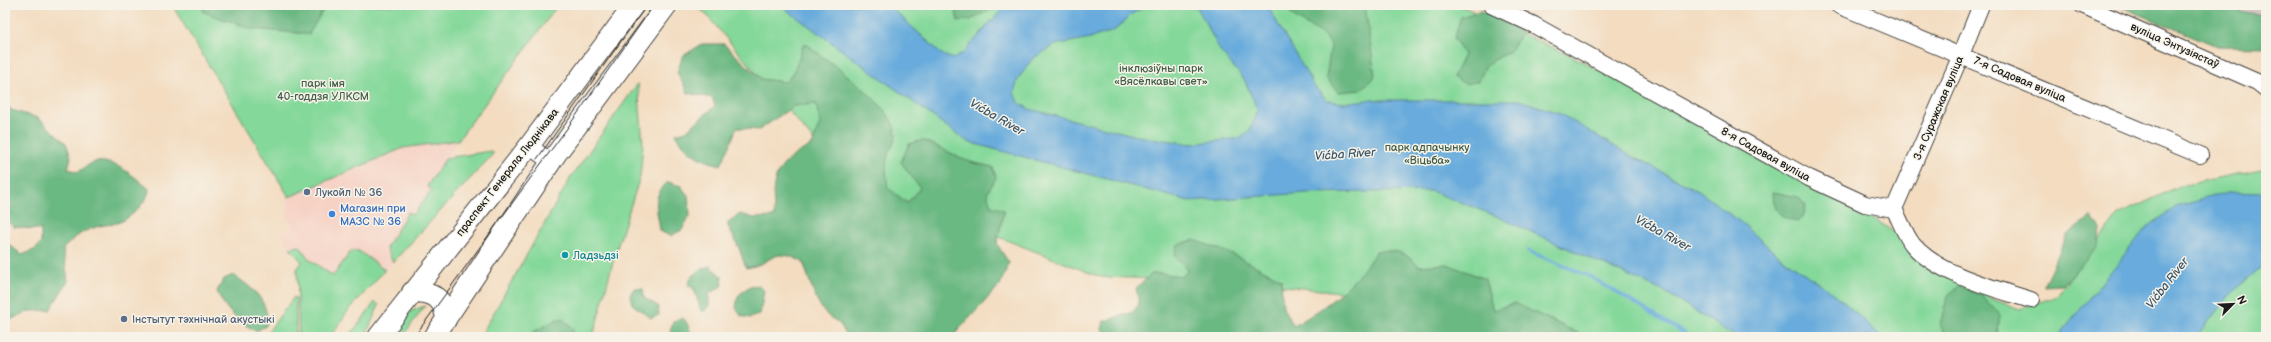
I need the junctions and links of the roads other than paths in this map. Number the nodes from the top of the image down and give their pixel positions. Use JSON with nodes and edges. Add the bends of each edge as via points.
{"nodes":[{"id":1,"x":634,"y":5,"type":"edge"},
{"id":2,"x":666,"y":5,"type":"edge"},
{"id":3,"x":1491,"y":5,"type":"edge"},
{"id":4,"x":1838,"y":5,"type":"edge"},
{"id":5,"x":1981,"y":5,"type":"edge"},
{"id":6,"x":2082,"y":5,"type":"edge"},
{"id":7,"x":1962,"y":55,"type":"junction"},
{"id":8,"x":2266,"y":89,"type":"edge"},
{"id":9,"x":529,"y":146,"type":"junction"},
{"id":10,"x":2200,"y":155,"type":"dead end"},
{"id":11,"x":551,"y":162,"type":"junction"},
{"id":12,"x":1894,"y":209,"type":"junction"},
{"id":13,"x":412,"y":292,"type":"junction"},
{"id":14,"x":2031,"y":300,"type":"dead end"},
{"id":15,"x":446,"y":320,"type":"junction"},
{"id":16,"x":378,"y":337,"type":"edge"},
{"id":17,"x":434,"y":337,"type":"edge"}],
"edges":[{"from":1,"to":9,"type":"main road","name":"праспект Генерала Люднікава"},
{"from":2,"to":11,"type":"main road"},
{"from":3,"to":12,"type":"street","name":"8-я Садовая вуліца","via":[[1534,25],[1809,178],[1865,204]]},
{"from":4,"to":7,"type":"street","name":"7-я Садовая вуліца"},
{"from":5,"to":7,"type":"street","name":"3-я Суражская вуліца"},
{"from":6,"to":8,"type":"street","name":"вуліца Энтузіястаў","via":[[2257,82]]},
{"from":7,"to":10,"type":"street","name":"7-я Садовая вуліца"},
{"from":7,"to":12,"type":"street","name":"3-я Суражская вуліца"},
{"from":9,"to":11,"type":"street"},
{"from":9,"to":13,"type":"main road","name":"праспект Генерала Люднікава"},
{"from":11,"to":15,"type":"main road"},
{"from":12,"to":14,"type":"street","via":[[1912,244],[1931,261],[1969,280]]},
{"from":13,"to":15,"type":"main road","via":[[425,292],[436,296],[445,310]]},
{"from":13,"to":16,"type":"main road","name":"праспект Генерала Люднікава"},
{"from":15,"to":17,"type":"main road"}]}
